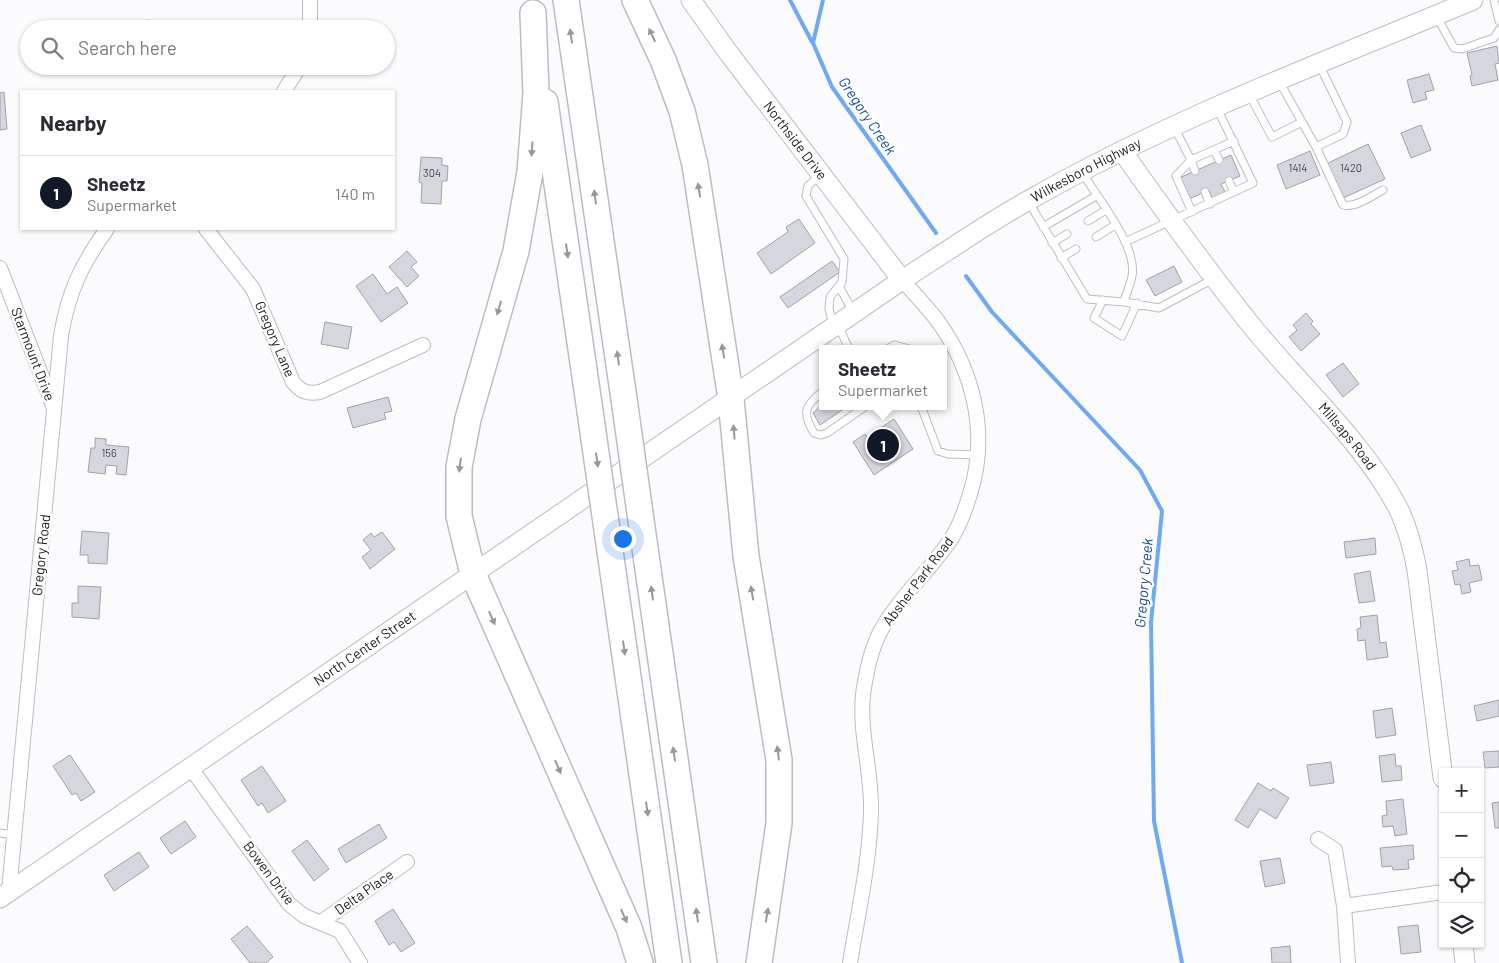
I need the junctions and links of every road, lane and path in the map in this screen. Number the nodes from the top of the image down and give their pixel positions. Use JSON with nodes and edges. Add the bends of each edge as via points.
{"nodes":[{"id":1,"x":310,"y":0,"type":"edge"},
{"id":2,"x":566,"y":0,"type":"edge"},
{"id":3,"x":635,"y":0,"type":"edge"},
{"id":4,"x":691,"y":0,"type":"edge"},
{"id":5,"x":1473,"y":0,"type":"edge"},
{"id":6,"x":1494,"y":0,"type":"edge"},
{"id":7,"x":532,"y":6,"type":"edge"},
{"id":8,"x":1437,"y":15,"type":"junction"},
{"id":9,"x":310,"y":20,"type":"edge"},
{"id":10,"x":1499,"y":21,"type":"edge"},
{"id":11,"x":1499,"y":30,"type":"edge"},
{"id":12,"x":1319,"y":64,"type":"junction"},
{"id":13,"x":294,"y":75,"type":"edge"},
{"id":14,"x":1279,"y":81,"type":"junction"},
{"id":15,"x":285,"y":90,"type":"edge"},
{"id":16,"x":1249,"y":94,"type":"junction"},
{"id":17,"x":1217,"y":107,"type":"junction"},
{"id":18,"x":1302,"y":122,"type":"junction"},
{"id":19,"x":1174,"y":127,"type":"junction"},
{"id":20,"x":1234,"y":141,"type":"junction"},
{"id":21,"x":1316,"y":146,"type":"junction"},
{"id":22,"x":1214,"y":150,"type":"junction"},
{"id":23,"x":1122,"y":151,"type":"junction"},
{"id":24,"x":1191,"y":160,"type":"junction"},
{"id":25,"x":1219,"y":160,"type":"dead end"},
{"id":26,"x":1195,"y":171,"type":"dead end"},
{"id":27,"x":1082,"y":172,"type":"junction"},
{"id":28,"x":821,"y":173,"type":"junction"},
{"id":29,"x":1229,"y":181,"type":"dead end"},
{"id":30,"x":1382,"y":190,"type":"dead end"},
{"id":31,"x":1204,"y":192,"type":"dead end"},
{"id":32,"x":1234,"y":192,"type":"junction"},
{"id":33,"x":1096,"y":196,"type":"junction"},
{"id":34,"x":1027,"y":201,"type":"junction"},
{"id":35,"x":1210,"y":204,"type":"junction"},
{"id":36,"x":1106,"y":210,"type":"junction"},
{"id":37,"x":1192,"y":212,"type":"junction"},
{"id":38,"x":1088,"y":221,"type":"dead end"},
{"id":39,"x":1171,"y":222,"type":"junction"},
{"id":40,"x":1115,"y":225,"type":"junction"},
{"id":41,"x":1043,"y":227,"type":"junction"},
{"id":42,"x":106,"y":230,"type":"edge"},
{"id":43,"x":207,"y":230,"type":"edge"},
{"id":44,"x":1067,"y":234,"type":"dead end"},
{"id":45,"x":1096,"y":237,"type":"dead end"},
{"id":46,"x":1125,"y":242,"type":"junction"},
{"id":47,"x":1052,"y":243,"type":"junction"},
{"id":48,"x":1076,"y":249,"type":"dead end"},
{"id":49,"x":1061,"y":258,"type":"junction"},
{"id":50,"x":0,"y":268,"type":"edge"},
{"id":51,"x":1213,"y":278,"type":"junction"},
{"id":52,"x":902,"y":280,"type":"junction"},
{"id":53,"x":838,"y":286,"type":"junction"},
{"id":54,"x":1103,"y":300,"type":"junction"},
{"id":55,"x":1124,"y":302,"type":"junction"},
{"id":56,"x":1137,"y":303,"type":"junction"},
{"id":57,"x":854,"y":313,"type":"junction"},
{"id":58,"x":836,"y":326,"type":"junction"},
{"id":59,"x":819,"y":344,"type":"edge"},
{"id":60,"x":424,"y":345,"type":"dead end"},
{"id":61,"x":847,"y":345,"type":"edge"},
{"id":62,"x":819,"y":394,"type":"edge"},
{"id":63,"x":731,"y":399,"type":"junction"},
{"id":64,"x":860,"y":410,"type":"edge"},
{"id":65,"x":923,"y":410,"type":"edge"},
{"id":66,"x":56,"y":412,"type":"junction"},
{"id":67,"x":979,"y":455,"type":"junction"},
{"id":68,"x":472,"y":574,"type":"junction"},
{"id":69,"x":190,"y":766,"type":"junction"},
{"id":70,"x":1442,"y":768,"type":"edge"},
{"id":71,"x":7,"y":834,"type":"edge"},
{"id":72,"x":1318,"y":839,"type":"dead end"},
{"id":73,"x":407,"y":862,"type":"dead end"},
{"id":74,"x":1439,"y":893,"type":"edge"},
{"id":75,"x":4,"y":894,"type":"edge"},
{"id":76,"x":1344,"y":906,"type":"junction"},
{"id":77,"x":321,"y":922,"type":"junction"},
{"id":78,"x":1463,"y":948,"type":"edge"},
{"id":79,"x":360,"y":963,"type":"edge"},
{"id":80,"x":640,"y":963,"type":"edge"},
{"id":81,"x":669,"y":963,"type":"edge"},
{"id":82,"x":704,"y":963,"type":"edge"},
{"id":83,"x":759,"y":963,"type":"edge"},
{"id":84,"x":850,"y":963,"type":"edge"},
{"id":85,"x":1348,"y":963,"type":"edge"},
{"id":86,"x":1465,"y":963,"type":"edge"}],
"edges":[{"from":1,"to":9,"type":"street"},
{"from":82,"to":2,"type":"highway","one_way":true,"bridge":true},
{"from":63,"to":3,"type":"highway","one_way":true,"via":[[695,165],[682,111]]},
{"from":4,"to":28,"type":"main road","name":"Northside Drive"},
{"from":5,"to":8,"type":"main road","name":"Wilkesboro Highway"},
{"from":6,"to":10,"type":"lane"},
{"from":7,"to":68,"type":"highway","one_way":true,"via":[[536,93],[530,172],[516,251],[468,419],[459,467],[459,516]]},
{"from":7,"to":81,"type":"highway","one_way":true,"bridge":true},
{"from":8,"to":11,"type":"lane","via":[[1454,48],[1462,49],[1494,38]]},
{"from":8,"to":12,"type":"main road","name":"Wilkesboro Highway"},
{"from":12,"to":14,"type":"main road","name":"Wilkesboro Highway"},
{"from":12,"to":21,"type":"lane","via":[[1346,122],[1343,134]]},
{"from":13,"to":15,"type":"street"},
{"from":14,"to":16,"type":"main road","name":"Wilkesboro Highway"},
{"from":14,"to":18,"type":"lane"},
{"from":16,"to":17,"type":"main road","name":"Wilkesboro Highway"},
{"from":16,"to":18,"type":"lane","via":[[1272,137]]},
{"from":17,"to":19,"type":"main road","name":"Wilkesboro Highway"},
{"from":17,"to":20,"type":"lane"},
{"from":18,"to":21,"type":"lane"},
{"from":19,"to":23,"type":"main road","name":"Wilkesboro Highway"},
{"from":19,"to":24,"type":"lane"},
{"from":20,"to":22,"type":"lane"},
{"from":20,"to":32,"type":"lane","via":[[1253,182]]},
{"from":21,"to":30,"type":"lane","via":[[1343,205],[1358,203]]},
{"from":22,"to":24,"type":"lane"},
{"from":22,"to":25,"type":"lane"},
{"from":23,"to":27,"type":"main road","name":"Wilkesboro Highway"},
{"from":23,"to":39,"type":"main road","name":"Millsaps Road"},
{"from":24,"to":26,"type":"lane"},
{"from":24,"to":37,"type":"lane","via":[[1176,176]]},
{"from":27,"to":33,"type":"lane"},
{"from":27,"to":34,"type":"main road","name":"Wilkesboro Highway"},
{"from":28,"to":52,"type":"main road","name":"Northside Drive"},
{"from":28,"to":53,"type":"lane","via":[[808,186],[806,196],[844,259]]},
{"from":29,"to":32,"type":"lane"},
{"from":31,"to":35,"type":"lane"},
{"from":32,"to":35,"type":"lane"},
{"from":33,"to":36,"type":"lane"},
{"from":33,"to":41,"type":"lane"},
{"from":34,"to":41,"type":"lane"},
{"from":34,"to":52,"type":"main road","name":"Wilkesboro Highway"},
{"from":35,"to":37,"type":"lane"},
{"from":36,"to":38,"type":"lane"},
{"from":36,"to":40,"type":"lane"},
{"from":37,"to":39,"type":"lane"},
{"from":39,"to":46,"type":"lane"},
{"from":39,"to":51,"type":"main road","name":"Millsaps Road"},
{"from":40,"to":45,"type":"lane"},
{"from":40,"to":46,"type":"lane"},
{"from":41,"to":47,"type":"lane"},
{"from":42,"to":66,"type":"street","name":"Gregory Road","via":[[78,274],[67,304],[61,336]]},
{"from":43,"to":60,"type":"street","name":"Gregory Lane","via":[[253,289],[293,382],[300,390],[310,394],[320,392]]},
{"from":44,"to":47,"type":"lane"},
{"from":46,"to":55,"type":"lane","via":[[1132,258],[1133,275]]},
{"from":47,"to":49,"type":"lane"},
{"from":48,"to":49,"type":"lane"},
{"from":49,"to":54,"type":"lane","via":[[1087,299]]},
{"from":50,"to":66,"type":"street","name":"Starmount Drive"},
{"from":51,"to":56,"type":"lane","via":[[1159,308]]},
{"from":51,"to":70,"type":"main road","name":"Millsaps Road","via":[[1375,468],[1398,508],[1414,551]]},
{"from":52,"to":57,"type":"main road","name":"Wilkesboro Highway"},
{"from":52,"to":67,"type":"street","name":"Absher Park Road","via":[[937,320],[957,354],[970,384],[979,419]]},
{"from":53,"to":57,"type":"lane"},
{"from":53,"to":58,"type":"lane","via":[[829,304]]},
{"from":54,"to":55,"type":"lane"},
{"from":54,"to":56,"type":"lane","via":[[1094,318],[1122,336]]},
{"from":55,"to":56,"type":"lane"},
{"from":57,"to":58,"type":"main road","name":"Wilkesboro Highway"},
{"from":58,"to":59,"type":"main road","name":"Wilkesboro Highway"},
{"from":58,"to":61,"type":"lane"},
{"from":59,"to":63,"type":"main road","name":"Wilkesboro Highway"},
{"from":62,"to":64,"type":"lane","via":[[805,411],[814,433],[821,436]]},
{"from":63,"to":68,"type":"main road","name":"North Center Street"},
{"from":83,"to":63,"type":"highway","one_way":true,"via":[[780,822],[779,760],[746,556]]},
{"from":65,"to":67,"type":"lane","via":[[938,451]]},
{"from":66,"to":71,"type":"street","name":"Gregory Road"},
{"from":67,"to":84,"type":"street","name":"Absher Park Road","via":[[964,514],[950,542],[883,626],[864,683],[862,709],[869,764],[870,840]]},
{"from":68,"to":69,"type":"main road","name":"North Center Street"},
{"from":68,"to":80,"type":"highway","one_way":true,"via":[[629,928]]},
{"from":69,"to":75,"type":"main road","name":"North Center Street"},
{"from":69,"to":77,"type":"street","name":"Bowen Drive","via":[[290,904],[304,916]]},
{"from":71,"to":75,"type":"street","name":"Gregory Road"},
{"from":72,"to":76,"type":"street","via":[[1336,850]]},
{"from":73,"to":77,"type":"street","name":"Delta Place"},
{"from":74,"to":76,"type":"street"},
{"from":76,"to":85,"type":"street"},
{"from":77,"to":79,"type":"street","name":"Bowen Drive","via":[[340,931]]},
{"from":78,"to":86,"type":"main road"}]}
